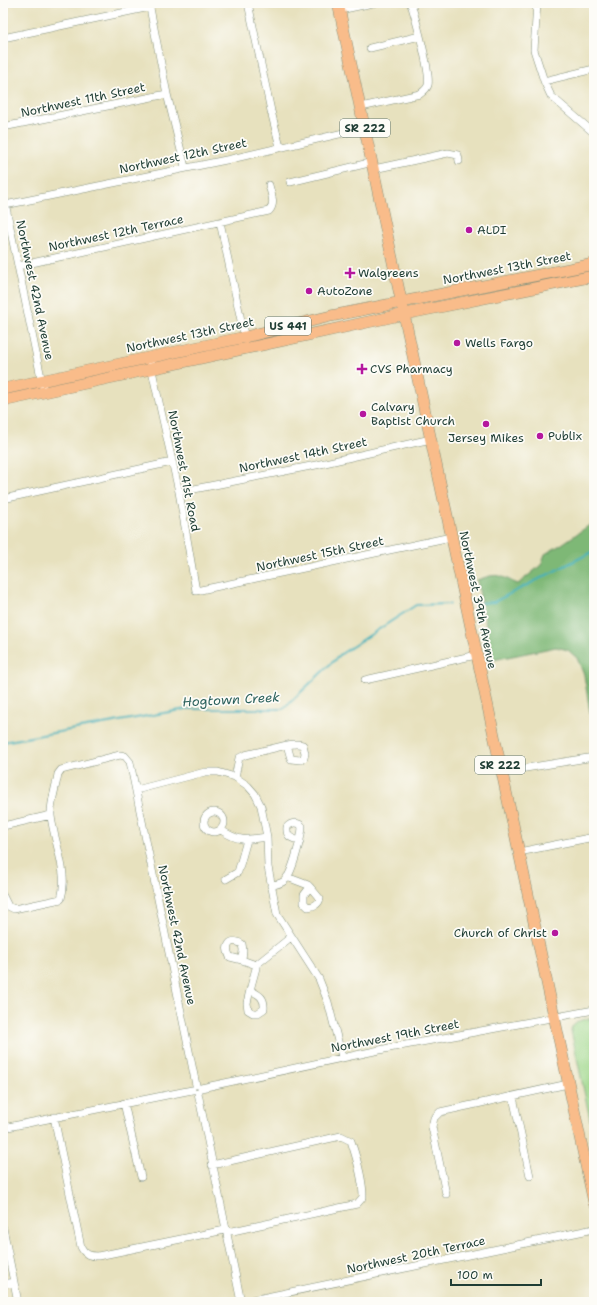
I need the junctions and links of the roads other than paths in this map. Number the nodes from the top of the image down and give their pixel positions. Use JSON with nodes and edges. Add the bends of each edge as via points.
{"nodes":[{"id":1,"x":248,"y":3,"type":"edge"},
{"id":2,"x":373,"y":3,"type":"edge"},
{"id":3,"x":410,"y":3,"type":"edge"},
{"id":4,"x":537,"y":3,"type":"edge"},
{"id":5,"x":150,"y":5,"type":"edge"},
{"id":6,"x":339,"y":6,"type":"edge"},
{"id":7,"x":420,"y":36,"type":"junction"},
{"id":8,"x":3,"y":38,"type":"edge"},
{"id":9,"x":370,"y":48,"type":"dead end"},
{"id":10,"x":594,"y":69,"type":"edge"},
{"id":11,"x":544,"y":81,"type":"junction"},
{"id":12,"x":167,"y":94,"type":"junction"},
{"id":13,"x":360,"y":107,"type":"junction"},
{"id":14,"x":3,"y":128,"type":"edge"},
{"id":15,"x":365,"y":128,"type":"junction"},
{"id":16,"x":594,"y":133,"type":"edge"},
{"id":17,"x":280,"y":147,"type":"junction"},
{"id":18,"x":460,"y":161,"type":"dead end"},
{"id":19,"x":373,"y":166,"type":"junction"},
{"id":20,"x":185,"y":167,"type":"junction"},
{"id":21,"x":290,"y":182,"type":"dead end"},
{"id":22,"x":269,"y":185,"type":"dead end"},
{"id":23,"x":3,"y":193,"type":"edge"},
{"id":24,"x":6,"y":205,"type":"junction"},
{"id":25,"x":220,"y":222,"type":"junction"},
{"id":26,"x":594,"y":264,"type":"edge"},
{"id":27,"x":18,"y":266,"type":"junction"},
{"id":28,"x":594,"y":276,"type":"edge"},
{"id":29,"x":402,"y":301,"type":"junction"},
{"id":30,"x":405,"y":314,"type":"junction"},
{"id":31,"x":245,"y":337,"type":"junction"},
{"id":32,"x":247,"y":348,"type":"junction"},
{"id":33,"x":150,"y":357,"type":"junction"},
{"id":34,"x":152,"y":369,"type":"junction"},
{"id":35,"x":42,"y":380,"type":"junction"},
{"id":36,"x":3,"y":389,"type":"edge"},
{"id":37,"x":44,"y":392,"type":"junction"},
{"id":38,"x":3,"y":401,"type":"edge"},
{"id":39,"x":431,"y":439,"type":"junction"},
{"id":40,"x":172,"y":462,"type":"junction"},
{"id":41,"x":179,"y":492,"type":"junction"},
{"id":42,"x":3,"y":499,"type":"edge"},
{"id":43,"x":451,"y":537,"type":"junction"},
{"id":44,"x":195,"y":589,"type":"joint"},
{"id":45,"x":476,"y":655,"type":"junction"},
{"id":46,"x":366,"y":680,"type":"dead end"},
{"id":47,"x":286,"y":746,"type":"dead end"},
{"id":48,"x":594,"y":757,"type":"edge"},
{"id":49,"x":502,"y":772,"type":"junction"},
{"id":50,"x":235,"y":777,"type":"junction"},
{"id":51,"x":136,"y":790,"type":"junction"},
{"id":52,"x":51,"y":815,"type":"junction"},
{"id":53,"x":3,"y":826,"type":"edge"},
{"id":54,"x":221,"y":830,"type":"dead end"},
{"id":55,"x":267,"y":837,"type":"junction"},
{"id":56,"x":594,"y":837,"type":"edge"},
{"id":57,"x":247,"y":840,"type":"junction"},
{"id":58,"x":300,"y":841,"type":"dead end"},
{"id":59,"x":519,"y":852,"type":"junction"},
{"id":60,"x":287,"y":877,"type":"junction"},
{"id":61,"x":226,"y":878,"type":"dead end"},
{"id":62,"x":271,"y":886,"type":"junction"},
{"id":63,"x":310,"y":887,"type":"dead end"},
{"id":64,"x":3,"y":896,"type":"edge"},
{"id":65,"x":292,"y":937,"type":"junction"},
{"id":66,"x":242,"y":960,"type":"dead end"},
{"id":67,"x":256,"y":965,"type":"junction"},
{"id":68,"x":250,"y":990,"type":"dead end"},
{"id":69,"x":594,"y":1010,"type":"edge"},
{"id":70,"x":554,"y":1018,"type":"junction"},
{"id":71,"x":342,"y":1057,"type":"junction"},
{"id":72,"x":568,"y":1084,"type":"junction"},
{"id":73,"x":197,"y":1089,"type":"junction"},
{"id":74,"x":513,"y":1097,"type":"junction"},
{"id":75,"x":124,"y":1102,"type":"junction"},
{"id":76,"x":54,"y":1117,"type":"junction"},
{"id":77,"x":3,"y":1128,"type":"edge"},
{"id":78,"x":212,"y":1165,"type":"junction"},
{"id":79,"x":530,"y":1176,"type":"dead end"},
{"id":80,"x":141,"y":1177,"type":"dead end"},
{"id":81,"x":446,"y":1194,"type":"dead end"},
{"id":82,"x":594,"y":1203,"type":"edge"},
{"id":83,"x":3,"y":1228,"type":"edge"},
{"id":84,"x":225,"y":1230,"type":"junction"},
{"id":85,"x":594,"y":1230,"type":"edge"},
{"id":86,"x":14,"y":1282,"type":"junction"},
{"id":87,"x":3,"y":1284,"type":"edge"},
{"id":88,"x":18,"y":1302,"type":"edge"},
{"id":89,"x":241,"y":1302,"type":"edge"}],
"edges":[{"from":1,"to":17,"type":"street"},
{"from":2,"to":6,"type":"street"},
{"from":3,"to":7,"type":"street"},
{"from":4,"to":11,"type":"street","via":[[534,50]]},
{"from":5,"to":8,"type":"street"},
{"from":5,"to":12,"type":"street"},
{"from":6,"to":13,"type":"main road","name":"Northwest 39th Avenue","number":"SR 222"},
{"from":7,"to":9,"type":"street"},
{"from":7,"to":13,"type":"street","via":[[429,81],[424,91]]},
{"from":10,"to":11,"type":"street"},
{"from":11,"to":16,"type":"street","via":[[551,96]]},
{"from":12,"to":14,"type":"street","name":"Northwest 11th Street"},
{"from":12,"to":20,"type":"street"},
{"from":13,"to":15,"type":"main road","name":"Northwest 39th Avenue","number":"SR 222"},
{"from":15,"to":17,"type":"street","name":"Northwest 12th Street"},
{"from":15,"to":19,"type":"main road","name":"Northwest 39th Avenue","number":"SR 222"},
{"from":17,"to":20,"type":"street","name":"Northwest 12th Street"},
{"from":18,"to":19,"type":"street","via":[[458,155],[448,153]]},
{"from":19,"to":21,"type":"street"},
{"from":19,"to":29,"type":"main road","name":"Northwest 39th Avenue","number":"SR 222"},
{"from":20,"to":24,"type":"street","name":"Northwest 12th Street"},
{"from":22,"to":25,"type":"street","name":"Northwest 12th Terrace","via":[[273,204],[269,211]]},
{"from":23,"to":24,"type":"street","name":"Northwest 42nd Avenue"},
{"from":24,"to":27,"type":"street","name":"Northwest 42nd Avenue"},
{"from":25,"to":27,"type":"street","name":"Northwest 12th Terrace"},
{"from":25,"to":31,"type":"street"},
{"from":26,"to":29,"type":"main road","name":"Northwest 13th Street","number":"US 441"},
{"from":27,"to":35,"type":"street","name":"Northwest 42nd Avenue"},
{"from":28,"to":30,"type":"main road","name":"Northwest 13th Street","number":"US 441"},
{"from":29,"to":30,"type":"main road","name":"Northwest 39th Avenue","number":"SR 222"},
{"from":29,"to":31,"type":"main road","name":"Northwest 13th Street","number":"US 441"},
{"from":30,"to":32,"type":"main road","name":"Northwest 13th Street","number":"US 441"},
{"from":30,"to":39,"type":"main road","name":"Northwest 39th Avenue","number":"SR 222"},
{"from":31,"to":32,"type":"street"},
{"from":31,"to":33,"type":"main road","name":"Northwest 13th Street","number":"US 441"},
{"from":32,"to":34,"type":"main road","name":"Northwest 13th Street","number":"US 441"},
{"from":33,"to":34,"type":"street","name":"Northwest 41st Road"},
{"from":33,"to":35,"type":"main road","name":"Northwest 13th Street","number":"US 441"},
{"from":34,"to":37,"type":"main road","name":"Northwest 13th Street","number":"US 441"},
{"from":34,"to":40,"type":"street","name":"Northwest 41st Road"},
{"from":35,"to":36,"type":"main road","name":"Northwest 13th Street","number":"US 441"},
{"from":35,"to":37,"type":"street","name":"Northwest 42nd Avenue"},
{"from":37,"to":38,"type":"main road","name":"Northwest 13th Street","number":"US 441"},
{"from":39,"to":41,"type":"street","name":"Northwest 14th Street"},
{"from":39,"to":43,"type":"main road","name":"Northwest 39th Avenue","number":"SR 222"},
{"from":40,"to":41,"type":"street","name":"Northwest 41st Road"},
{"from":40,"to":42,"type":"street"},
{"from":41,"to":44,"type":"street","name":"Northwest 41st Road"},
{"from":43,"to":44,"type":"street","name":"Northwest 15th Street","via":[[211,588],[196,591]]},
{"from":43,"to":45,"type":"main road","name":"Northwest 39th Avenue","number":"SR 222"},
{"from":45,"to":46,"type":"street"},
{"from":45,"to":49,"type":"main road","name":"Northwest 39th Avenue","number":"SR 222"},
{"from":47,"to":50,"type":"street","via":[[239,758]]},
{"from":48,"to":49,"type":"street"},
{"from":49,"to":59,"type":"main road","name":"Northwest 39th Avenue","number":"SR 222"},
{"from":50,"to":51,"type":"street","via":[[218,772],[205,772]]},
{"from":50,"to":55,"type":"street","via":[[255,794],[261,806]]},
{"from":51,"to":52,"type":"street","name":"Northwest 42nd Avenue","via":[[130,762],[125,756],[120,755],[61,770],[58,774]]},
{"from":51,"to":73,"type":"street","name":"Northwest 42nd Avenue"},
{"from":52,"to":53,"type":"street"},
{"from":52,"to":64,"type":"street","via":[[63,875],[64,888],[61,899],[14,909],[8,906]]},
{"from":54,"to":57,"type":"street","via":[[230,836]]},
{"from":55,"to":57,"type":"street"},
{"from":55,"to":62,"type":"street"},
{"from":56,"to":59,"type":"street"},
{"from":57,"to":61,"type":"street","via":[[238,872]]},
{"from":58,"to":60,"type":"street"},
{"from":59,"to":70,"type":"main road","name":"Northwest 39th Avenue","number":"SR 222"},
{"from":60,"to":62,"type":"street","via":[[284,882]]},
{"from":60,"to":63,"type":"street"},
{"from":62,"to":65,"type":"street","via":[[277,914]]},
{"from":65,"to":67,"type":"street"},
{"from":65,"to":71,"type":"street","via":[[319,979],[328,1002]]},
{"from":66,"to":67,"type":"street"},
{"from":67,"to":68,"type":"street"},
{"from":69,"to":70,"type":"street","name":"Northwest 19th Street"},
{"from":70,"to":71,"type":"street","name":"Northwest 19th Street"},
{"from":70,"to":72,"type":"main road","name":"Northwest 39th Avenue","number":"SR 222"},
{"from":71,"to":73,"type":"street","name":"Northwest 19th Street"},
{"from":72,"to":74,"type":"street"},
{"from":72,"to":82,"type":"main road","name":"Northwest 39th Avenue","number":"SR 222"},
{"from":73,"to":75,"type":"street","name":"Northwest 19th Street"},
{"from":73,"to":78,"type":"street","name":"Northwest 42nd Avenue"},
{"from":74,"to":79,"type":"street"},
{"from":74,"to":81,"type":"street","via":[[440,1112],[434,1118],[432,1127]]},
{"from":75,"to":76,"type":"street","name":"Northwest 19th Street"},
{"from":75,"to":80,"type":"street"},
{"from":76,"to":77,"type":"street","name":"Northwest 19th Street"},
{"from":76,"to":84,"type":"street","via":[[81,1247],[86,1254],[98,1256]]},
{"from":78,"to":84,"type":"street","name":"Northwest 42nd Avenue"},
{"from":78,"to":84,"type":"street","via":[[341,1136],[351,1141],[360,1173],[363,1197],[357,1204],[234,1231]]},
{"from":83,"to":86,"type":"street"},
{"from":84,"to":89,"type":"street","name":"Northwest 42nd Avenue"},
{"from":85,"to":89,"type":"street","name":"Northwest 20th Terrace"},
{"from":86,"to":87,"type":"street"},
{"from":86,"to":88,"type":"street"}]}
